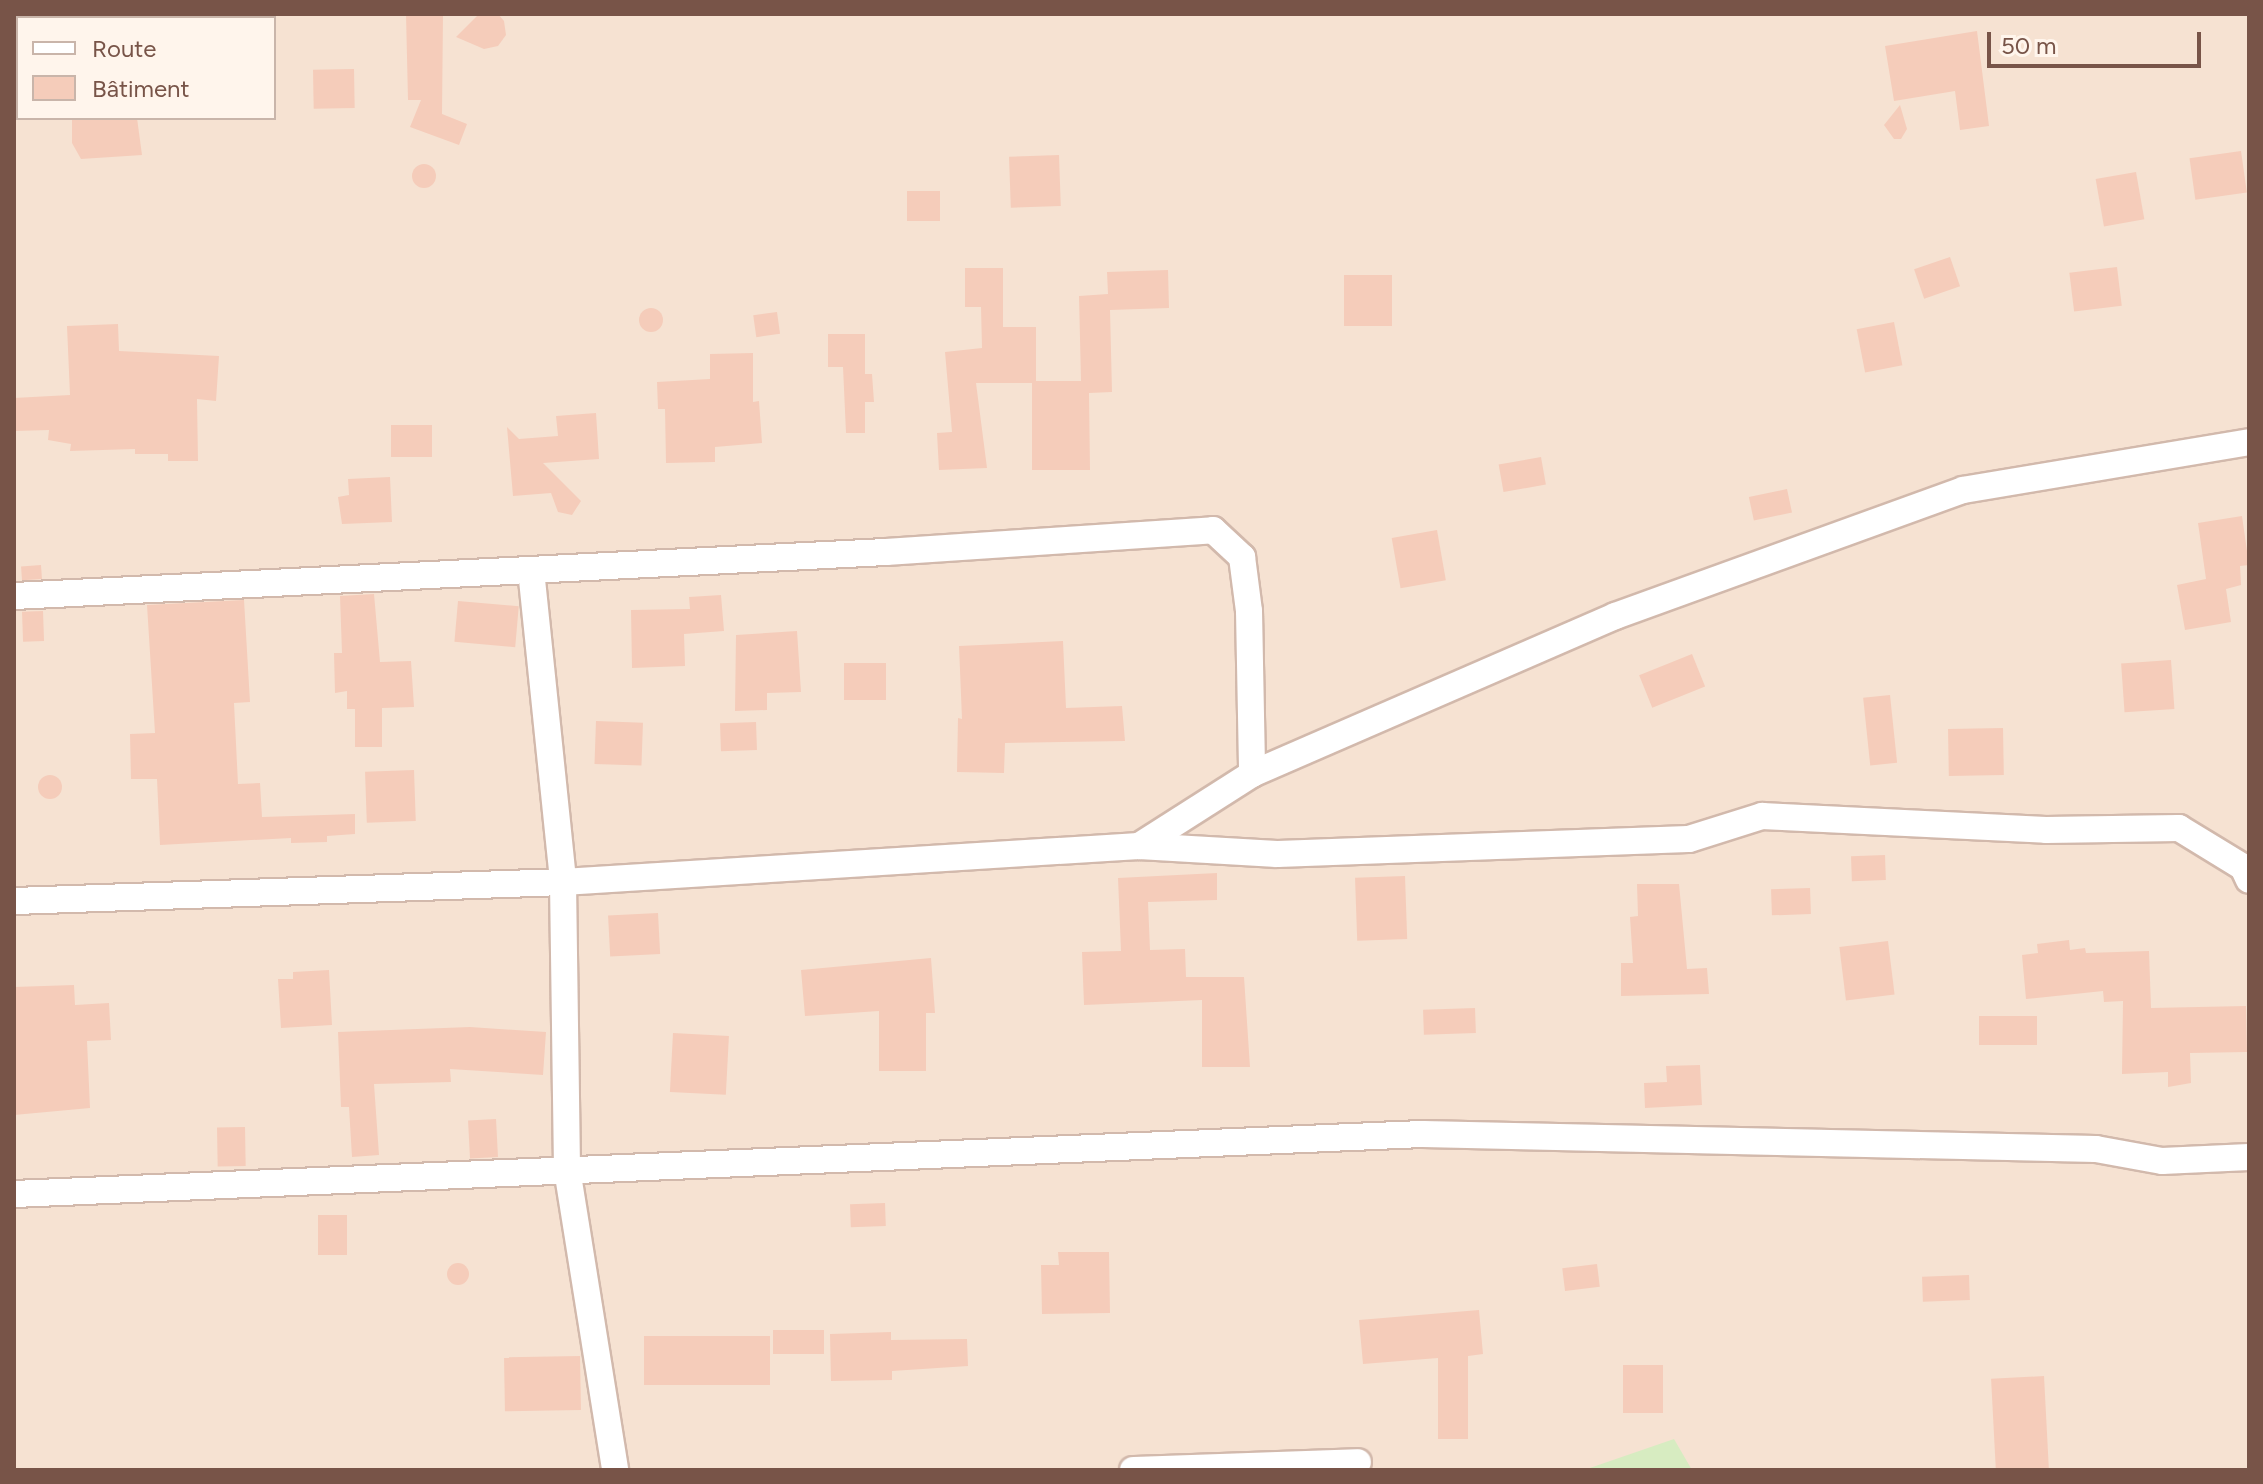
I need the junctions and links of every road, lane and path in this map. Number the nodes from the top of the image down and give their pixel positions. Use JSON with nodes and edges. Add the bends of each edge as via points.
{"nodes":[{"id":1,"x":2249,"y":442,"type":"edge"},
{"id":2,"x":531,"y":570,"type":"junction"},
{"id":3,"x":14,"y":596,"type":"edge"},
{"id":4,"x":1252,"y":774,"type":"junction"},
{"id":5,"x":1139,"y":846,"type":"junction"},
{"id":6,"x":2249,"y":880,"type":"edge"},
{"id":7,"x":563,"y":882,"type":"junction"},
{"id":8,"x":14,"y":901,"type":"edge"},
{"id":9,"x":2249,"y":1157,"type":"edge"},
{"id":10,"x":567,"y":1169,"type":"junction"},
{"id":11,"x":14,"y":1194,"type":"edge"},
{"id":12,"x":1358,"y":1462,"type":"dead end"},
{"id":13,"x":615,"y":1470,"type":"edge"},
{"id":14,"x":1133,"y":1470,"type":"edge"}],
"edges":[{"from":1,"to":4,"type":"street","via":[[1963,490],[1615,616]]},
{"from":2,"to":3,"type":"street"},
{"from":2,"to":4,"type":"street","via":[[1213,530],[1242,557],[1249,611]]},
{"from":2,"to":7,"type":"street"},
{"from":4,"to":5,"type":"street"},
{"from":5,"to":6,"type":"street","via":[[1277,854],[1689,839],[1762,816],[2046,830],[2179,828],[2243,867]]},
{"from":5,"to":7,"type":"street"},
{"from":7,"to":8,"type":"street"},
{"from":7,"to":10,"type":"street"},
{"from":9,"to":10,"type":"street","via":[[2162,1161],[2096,1149],[1423,1134]]},
{"from":10,"to":11,"type":"street"},
{"from":10,"to":13,"type":"street"},
{"from":12,"to":14,"type":"street"}]}
